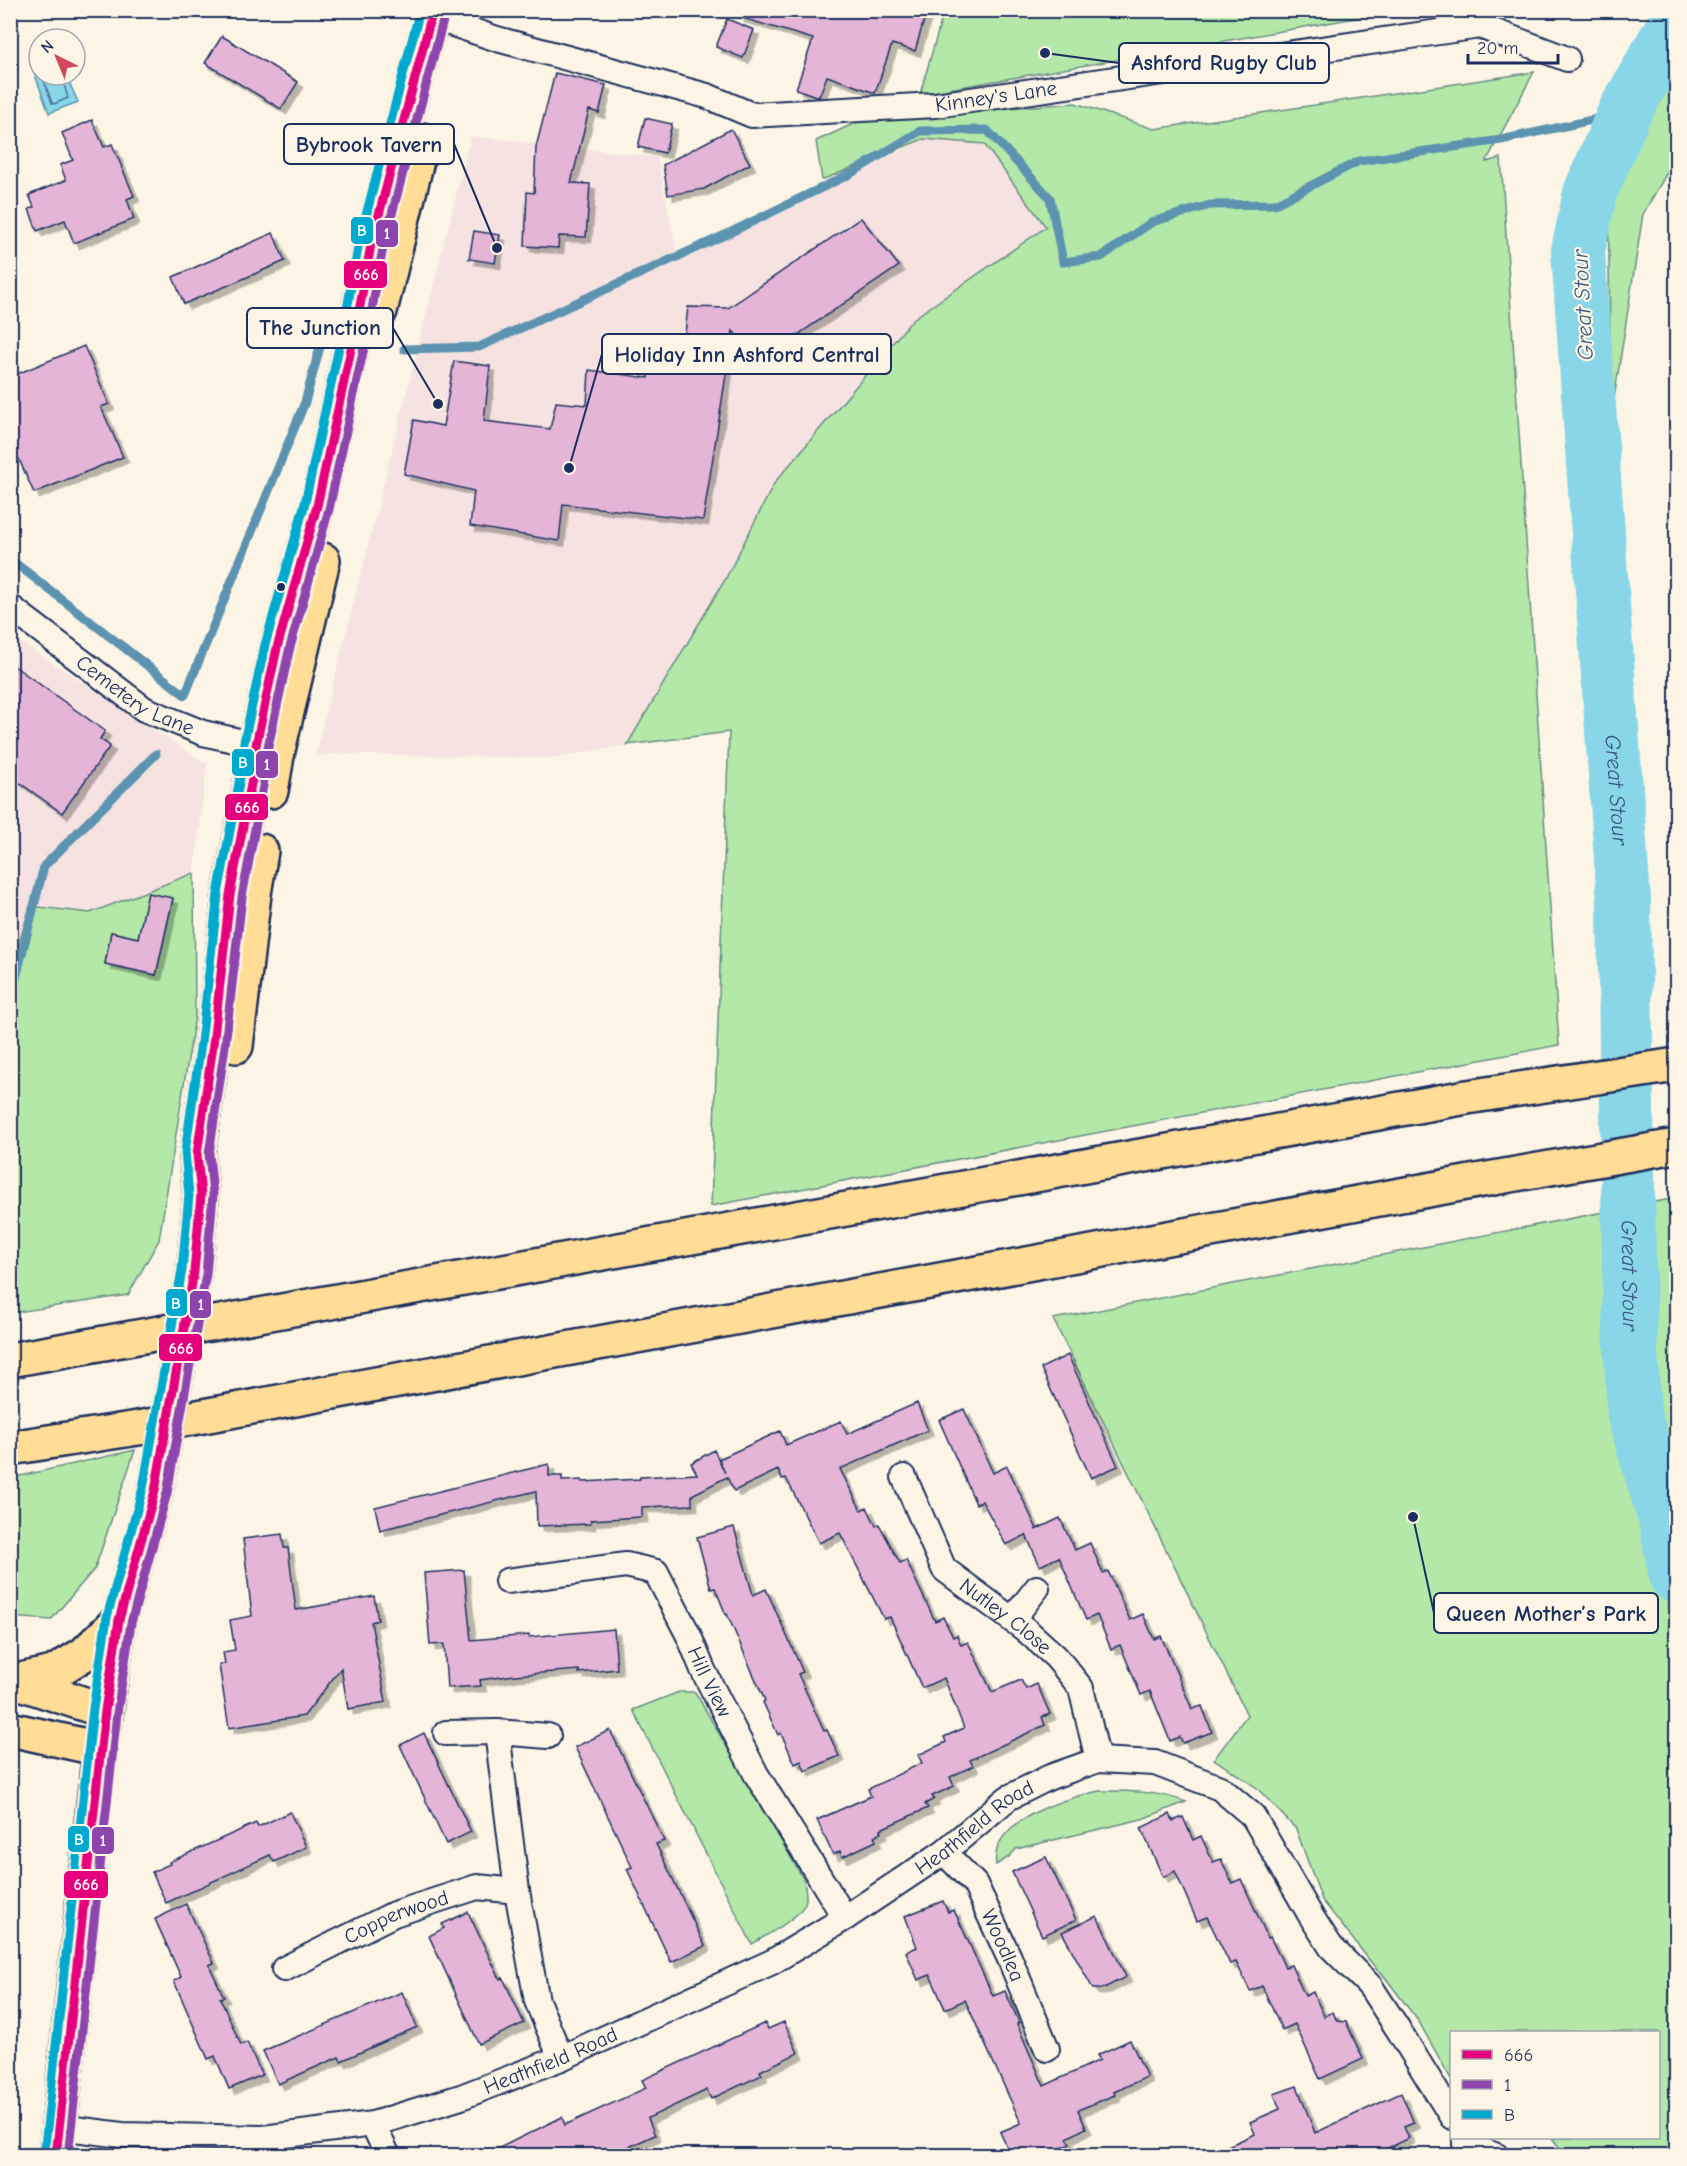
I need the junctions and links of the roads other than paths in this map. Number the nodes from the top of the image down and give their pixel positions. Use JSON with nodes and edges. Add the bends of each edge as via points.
{"nodes":[{"id":1,"x":443,"y":15,"type":"edge"},
{"id":2,"x":1567,"y":60,"type":"dead end"},
{"id":3,"x":10,"y":607,"type":"edge"},
{"id":4,"x":267,"y":747,"type":"junction"},
{"id":5,"x":1677,"y":1065,"type":"edge"},
{"id":6,"x":1677,"y":1146,"type":"edge"},
{"id":7,"x":10,"y":1360,"type":"edge"},
{"id":8,"x":10,"y":1448,"type":"edge"},
{"id":9,"x":904,"y":1477,"type":"dead end"},
{"id":10,"x":507,"y":1581,"type":"dead end"},
{"id":11,"x":1037,"y":1588,"type":"dead end"},
{"id":12,"x":119,"y":1620,"type":"junction"},
{"id":13,"x":1012,"y":1620,"type":"junction"},
{"id":14,"x":13,"y":1680,"type":"edge"},
{"id":15,"x":105,"y":1711,"type":"junction"},
{"id":16,"x":10,"y":1729,"type":"edge"},
{"id":17,"x":496,"y":1732,"type":"junction"},
{"id":18,"x":446,"y":1733,"type":"dead end"},
{"id":19,"x":548,"y":1736,"type":"dead end"},
{"id":20,"x":100,"y":1749,"type":"junction"},
{"id":21,"x":1098,"y":1760,"type":"junction"},
{"id":22,"x":944,"y":1852,"type":"junction"},
{"id":23,"x":517,"y":1891,"type":"junction"},
{"id":24,"x":845,"y":1918,"type":"junction"},
{"id":25,"x":284,"y":1969,"type":"dead end"},
{"id":26,"x":1047,"y":2049,"type":"dead end"},
{"id":27,"x":561,"y":2058,"type":"junction"},
{"id":28,"x":1450,"y":2114,"type":"edge"},
{"id":29,"x":373,"y":2124,"type":"junction"},
{"id":30,"x":57,"y":2141,"type":"edge"},
{"id":31,"x":1459,"y":2146,"type":"edge"},
{"id":32,"x":388,"y":2156,"type":"edge"},
{"id":33,"x":1497,"y":2156,"type":"edge"}],
"edges":[{"from":1,"to":2,"type":"street","name":"Kinney's Lane","via":[[497,39],[707,96],[752,115],[936,105],[1480,26]]},
{"from":1,"to":4,"type":"main road","via":[[371,245],[317,506],[277,648]]},
{"from":3,"to":4,"type":"street","name":"Cemetery Lane","via":[[144,709],[203,733]]},
{"from":4,"to":12,"type":"main road","bridge":true,"via":[[255,763],[230,895],[197,1154],[201,1195],[194,1272],[155,1491]]},
{"from":5,"to":7,"type":"main road","via":[[1467,1097]]},
{"from":6,"to":8,"type":"main road","via":[[138,1428]]},
{"from":9,"to":13,"type":"street","name":"Nutley Close","via":[[944,1569]]},
{"from":10,"to":24,"type":"street","name":"Hill View","via":[[626,1565],[656,1572],[756,1774]]},
{"from":11,"to":13,"type":"street"},
{"from":12,"to":14,"type":"main road","via":[[84,1654],[53,1673]]},
{"from":12,"to":15,"type":"main road"},
{"from":13,"to":21,"type":"street","name":"Nutley Close","via":[[1056,1657],[1081,1688]]},
{"from":14,"to":15,"type":"main road"},
{"from":15,"to":20,"type":"main road"},
{"from":16,"to":20,"type":"main road"},
{"from":17,"to":18,"type":"street"},
{"from":17,"to":19,"type":"street"},
{"from":17,"to":23,"type":"street"},
{"from":20,"to":30,"type":"main road"},
{"from":21,"to":22,"type":"street","name":"Heathfield Road","via":[[1050,1777],[1008,1798]]},
{"from":21,"to":28,"type":"street","name":"Heathfield Road","via":[[1155,1763],[1220,1788],[1253,1816],[1331,1947],[1370,1986]]},
{"from":22,"to":24,"type":"street","name":"Heathfield Road"},
{"from":22,"to":26,"type":"street","name":"Woodlea","via":[[975,1884]]},
{"from":23,"to":25,"type":"street","name":"Copperwood","via":[[477,1887],[394,1914]]},
{"from":23,"to":27,"type":"street","via":[[537,2001]]},
{"from":24,"to":27,"type":"street","name":"Heathfield Road","via":[[772,1962]]},
{"from":27,"to":29,"type":"street","name":"Heathfield Road","via":[[461,2097]]},
{"from":29,"to":30,"type":"street","name":"Heathfield Road","via":[[263,2138],[122,2135]]},
{"from":29,"to":32,"type":"street"},
{"from":31,"to":33,"type":"street"}]}
